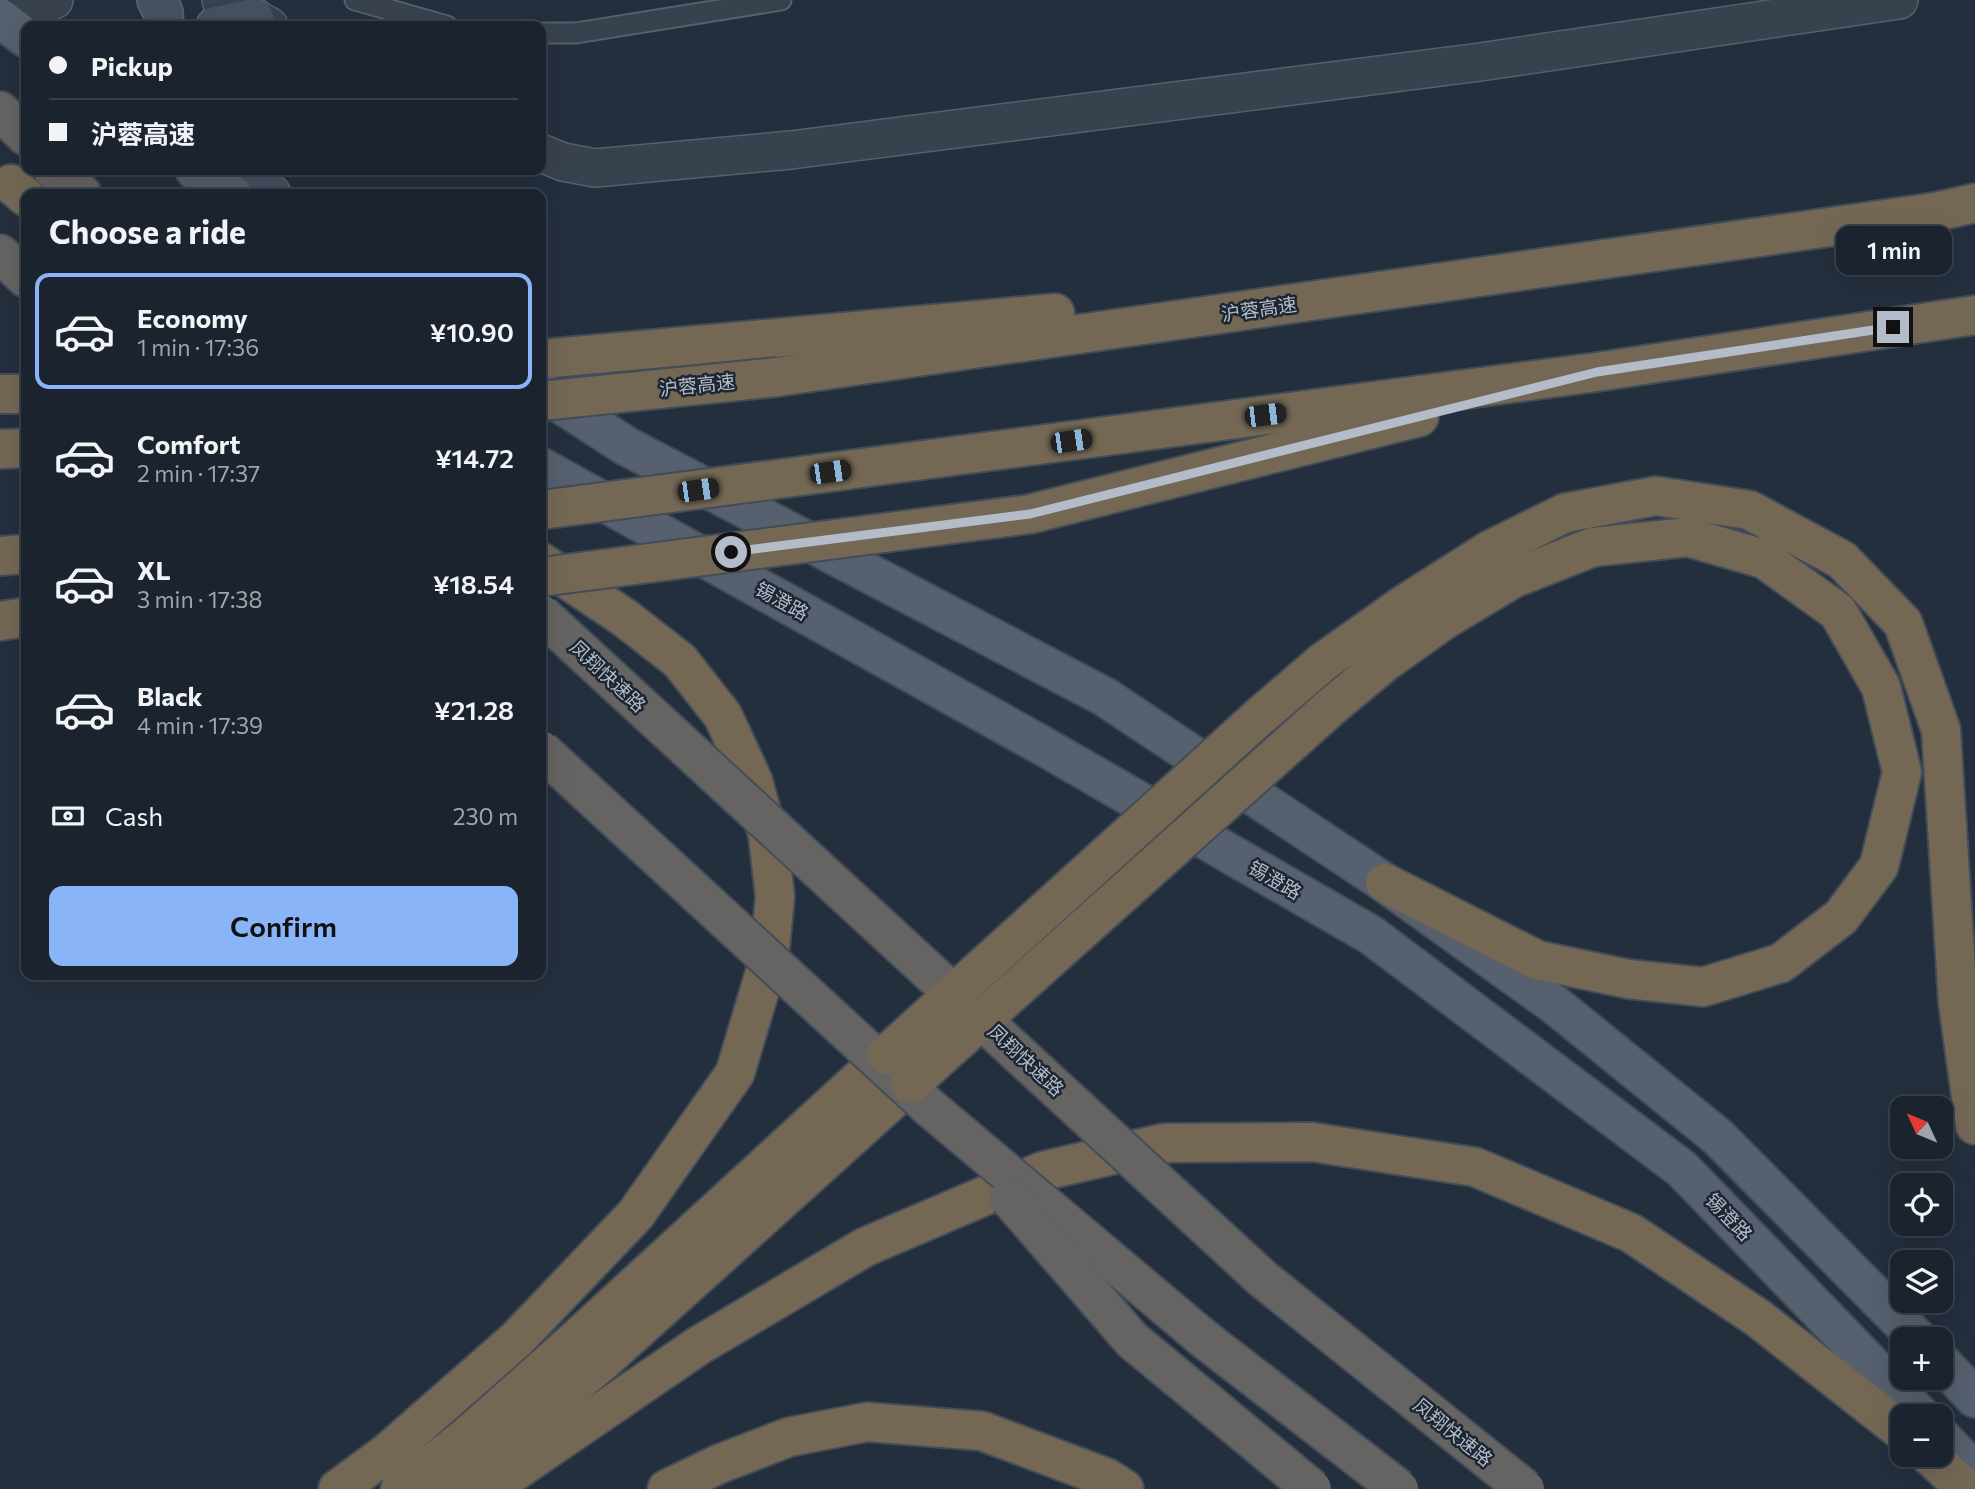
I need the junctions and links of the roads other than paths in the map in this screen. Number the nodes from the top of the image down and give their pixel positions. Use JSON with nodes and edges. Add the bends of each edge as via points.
{"nodes":[{"id":1,"x":54,"y":0,"type":"edge"},
{"id":2,"x":157,"y":0,"type":"edge"},
{"id":3,"x":220,"y":0,"type":"edge"},
{"id":4,"x":355,"y":0,"type":"edge"},
{"id":5,"x":781,"y":0,"type":"edge"},
{"id":6,"x":1899,"y":0,"type":"edge"},
{"id":7,"x":0,"y":1,"type":"edge"},
{"id":8,"x":0,"y":18,"type":"edge"},
{"id":9,"x":164,"y":21,"type":"edge"},
{"id":10,"x":260,"y":21,"type":"edge"},
{"id":11,"x":429,"y":21,"type":"edge"},
{"id":12,"x":546,"y":33,"type":"edge"},
{"id":13,"x":21,"y":34,"type":"edge"},
{"id":14,"x":0,"y":111,"type":"edge"},
{"id":15,"x":0,"y":124,"type":"edge"},
{"id":16,"x":21,"y":131,"type":"edge"},
{"id":17,"x":21,"y":142,"type":"edge"},
{"id":18,"x":546,"y":155,"type":"edge"},
{"id":19,"x":59,"y":175,"type":"edge"},
{"id":20,"x":66,"y":175,"type":"edge"},
{"id":21,"x":203,"y":175,"type":"edge"},
{"id":22,"x":246,"y":175,"type":"edge"},
{"id":23,"x":78,"y":189,"type":"edge"},
{"id":24,"x":79,"y":189,"type":"edge"},
{"id":25,"x":224,"y":189,"type":"edge"},
{"id":26,"x":265,"y":189,"type":"edge"},
{"id":27,"x":1975,"y":203,"type":"edge"},
{"id":28,"x":1562,"y":266,"type":"junction"},
{"id":29,"x":1961,"y":317,"type":"edge"},
{"id":30,"x":546,"y":359,"type":"edge"},
{"id":31,"x":1597,"y":372,"type":"junction"},
{"id":32,"x":0,"y":394,"type":"edge"},
{"id":33,"x":21,"y":394,"type":"edge"},
{"id":34,"x":546,"y":394,"type":"edge"},
{"id":35,"x":546,"y":400,"type":"edge"},
{"id":36,"x":21,"y":448,"type":"edge"},
{"id":37,"x":0,"y":449,"type":"edge"},
{"id":38,"x":546,"y":470,"type":"edge"},
{"id":39,"x":546,"y":509,"type":"edge"},
{"id":40,"x":21,"y":554,"type":"edge"},
{"id":41,"x":0,"y":556,"type":"edge"},
{"id":42,"x":546,"y":565,"type":"edge"},
{"id":43,"x":546,"y":576,"type":"edge"},
{"id":44,"x":21,"y":618,"type":"edge"},
{"id":45,"x":546,"y":619,"type":"edge"},
{"id":46,"x":0,"y":621,"type":"edge"},
{"id":47,"x":546,"y":755,"type":"edge"},
{"id":48,"x":1385,"y":883,"type":"junction"},
{"id":49,"x":920,"y":1095,"type":"junction"},
{"id":50,"x":1975,"y":1125,"type":"edge"},
{"id":51,"x":1906,"y":1327,"type":"edge"},
{"id":52,"x":591,"y":1348,"type":"junction"},
{"id":53,"x":1953,"y":1375,"type":"edge"},
{"id":54,"x":1975,"y":1398,"type":"edge"},
{"id":55,"x":1909,"y":1404,"type":"edge"},
{"id":56,"x":1890,"y":1422,"type":"edge"},
{"id":57,"x":1953,"y":1449,"type":"edge"},
{"id":58,"x":487,"y":1466,"type":"edge"},
{"id":59,"x":1942,"y":1467,"type":"edge"},
{"id":60,"x":1975,"y":1472,"type":"edge"},
{"id":61,"x":338,"y":1489,"type":"edge"},
{"id":62,"x":400,"y":1489,"type":"edge"},
{"id":63,"x":450,"y":1489,"type":"edge"},
{"id":64,"x":667,"y":1489,"type":"edge"},
{"id":65,"x":1124,"y":1489,"type":"edge"},
{"id":66,"x":1312,"y":1489,"type":"edge"},
{"id":67,"x":1399,"y":1489,"type":"edge"},
{"id":68,"x":1525,"y":1489,"type":"edge"},
{"id":69,"x":1966,"y":1489,"type":"edge"}],
"edges":[{"from":1,"to":7,"type":"street","via":[[33,7]]},
{"from":2,"to":9,"type":"main road"},
{"from":3,"to":10,"type":"street"},
{"from":4,"to":11,"type":"lane"},
{"from":5,"to":12,"type":"lane","via":[[576,33]]},
{"from":6,"to":18,"type":"street","via":[[1480,62],[792,150],[595,168]]},
{"from":8,"to":13,"type":"main road"},
{"from":14,"to":16,"type":"highway"},
{"from":15,"to":17,"type":"highway"},
{"from":19,"to":23,"type":"highway"},
{"from":20,"to":24,"type":"highway"},
{"from":21,"to":25,"type":"main road"},
{"from":22,"to":26,"type":"main road"},
{"from":27,"to":28,"type":"highway","name":"沪蓉高速"},
{"from":28,"to":30,"type":"highway"},
{"from":28,"to":35,"type":"highway","name":"沪蓉高速","bridge":true,"via":[[777,377]]},
{"from":29,"to":31,"type":"highway"},
{"from":31,"to":39,"type":"highway","bridge":true},
{"from":31,"to":43,"type":"highway","bridge":true,"via":[[1030,514]]},
{"from":32,"to":33,"type":"highway"},
{"from":34,"to":48,"type":"main road","via":[[626,446],[1105,696]]},
{"from":36,"to":37,"type":"highway"},
{"from":38,"to":55,"type":"main road","name":"锡澄路","via":[[1043,746],[1371,936],[1682,1169]]},
{"from":40,"to":41,"type":"highway"},
{"from":42,"to":61,"type":"highway","via":[[680,661],[723,716],[753,781],[768,836],[775,897],[769,959],[735,1073],[636,1214],[517,1339],[387,1453]]},
{"from":44,"to":46,"type":"highway"},
{"from":45,"to":68,"type":"highway","name":"凤翔快速路","bridge":true,"via":[[1263,1279]]},
{"from":47,"to":49,"type":"highway","bridge":true},
{"from":48,"to":49,"type":"highway","bridge":true,"via":[[1537,960],[1628,979],[1703,987],[1782,963],[1841,917],[1878,866],[1902,772],[1881,687],[1838,612],[1764,559],[1688,537],[1593,547],[1514,578],[1444,620],[1332,706]]},
{"from":48,"to":51,"type":"main road","via":[[1555,1005],[1718,1137]]},
{"from":49,"to":52,"type":"highway"},
{"from":49,"to":66,"type":"highway","bridge":true,"via":[[1132,1340]]},
{"from":49,"to":67,"type":"highway","bridge":true,"via":[[1203,1338]]},
{"from":50,"to":52,"type":"highway","bridge":true,"via":[[1958,1003],[1941,730],[1903,623],[1842,561],[1749,510],[1656,496],[1565,513],[1490,550],[1324,662],[886,1055]]},
{"from":52,"to":58,"type":"highway"},
{"from":53,"to":54,"type":"main road"},
{"from":56,"to":58,"type":"highway","via":[[1758,1318],[1631,1233],[1475,1167],[1312,1142],[1164,1143],[1043,1171],[865,1247],[698,1346],[635,1390]]},
{"from":57,"to":60,"type":"main road"},
{"from":58,"to":62,"type":"highway"},
{"from":58,"to":63,"type":"highway"},
{"from":59,"to":69,"type":"highway"},
{"from":64,"to":65,"type":"highway","via":[[789,1437],[867,1422],[982,1431],[1107,1478]]}]}
